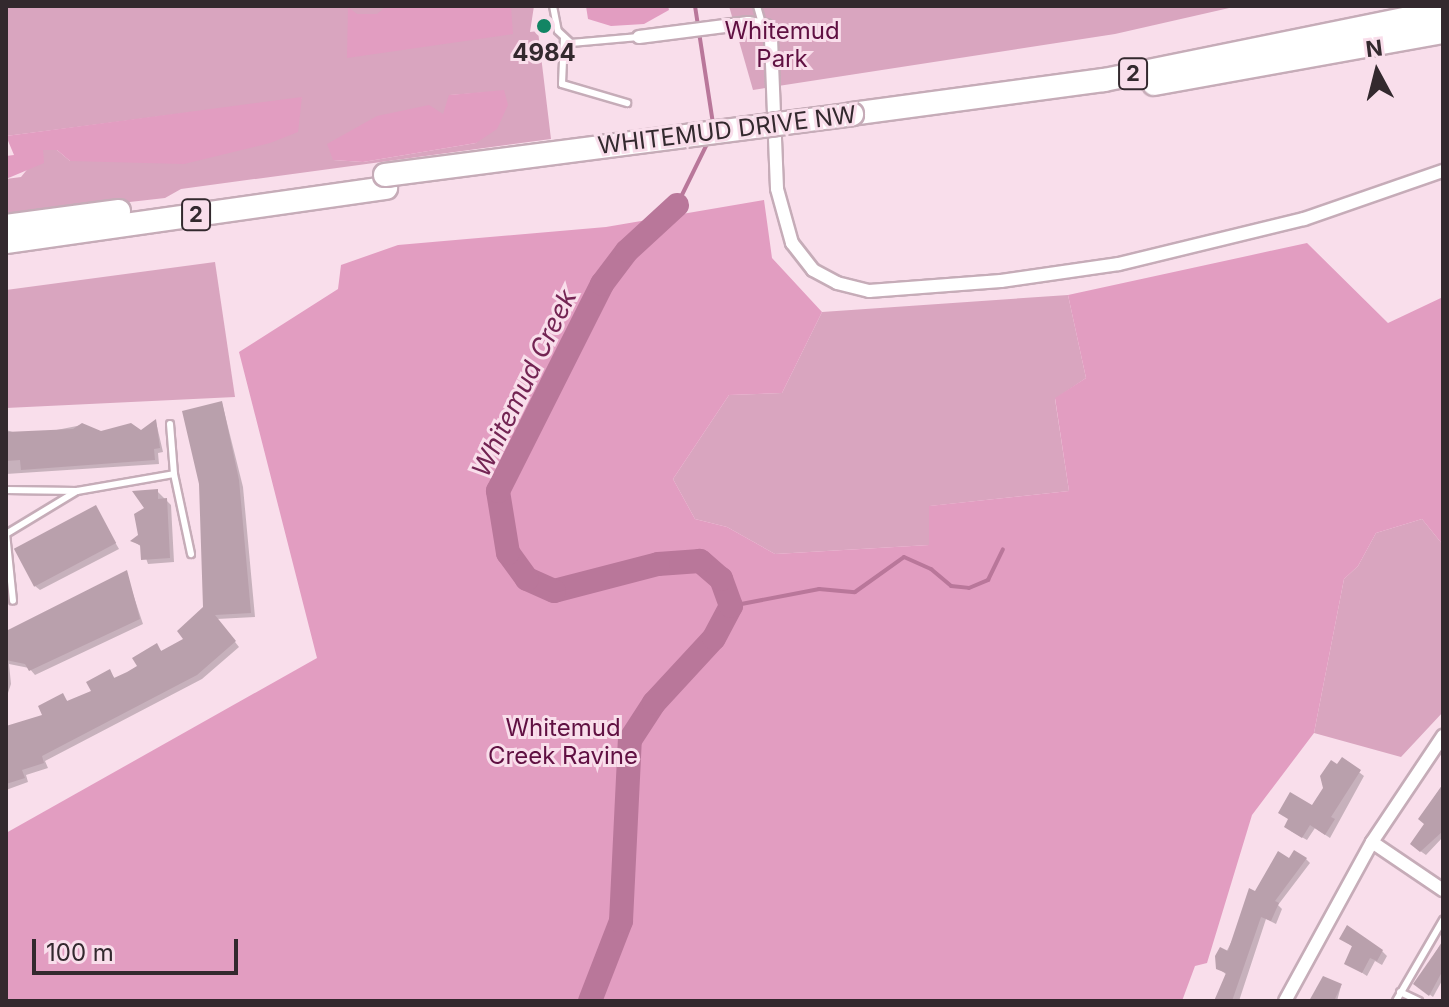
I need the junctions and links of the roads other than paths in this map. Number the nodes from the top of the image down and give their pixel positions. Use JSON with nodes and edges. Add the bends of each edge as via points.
{"nodes":[{"id":1,"x":553,"y":6,"type":"edge"},
{"id":2,"x":757,"y":6,"type":"edge"},
{"id":3,"x":1443,"y":8,"type":"edge"},
{"id":4,"x":762,"y":24,"type":"junction"},
{"id":5,"x":1443,"y":34,"type":"edge"},
{"id":6,"x":639,"y":37,"type":"joint"},
{"id":7,"x":564,"y":38,"type":"junction"},
{"id":8,"x":627,"y":103,"type":"dead end"},
{"id":9,"x":852,"y":120,"type":"junction"},
{"id":10,"x":1443,"y":171,"type":"edge"},
{"id":11,"x":386,"y":181,"type":"junction"},
{"id":12,"x":6,"y":226,"type":"edge"},
{"id":13,"x":6,"y":242,"type":"edge"},
{"id":14,"x":170,"y":424,"type":"dead end"},
{"id":15,"x":174,"y":474,"type":"junction"},
{"id":16,"x":6,"y":490,"type":"edge"},
{"id":17,"x":77,"y":491,"type":"junction"},
{"id":18,"x":6,"y":534,"type":"edge"},
{"id":19,"x":191,"y":554,"type":"dead end"},
{"id":20,"x":13,"y":601,"type":"dead end"},
{"id":21,"x":1443,"y":736,"type":"edge"},
{"id":22,"x":1372,"y":842,"type":"junction"},
{"id":23,"x":1443,"y":890,"type":"edge"},
{"id":24,"x":1443,"y":920,"type":"edge"},
{"id":25,"x":1400,"y":992,"type":"junction"},
{"id":26,"x":1285,"y":1001,"type":"edge"},
{"id":27,"x":1396,"y":1001,"type":"edge"},
{"id":28,"x":1419,"y":1001,"type":"edge"}],
"edges":[{"from":1,"to":7,"type":"lane"},
{"from":2,"to":4,"type":"lane"},
{"from":3,"to":9,"type":"highway","name":"WHITEMUD DRIVE NW","number":"2","via":[[1104,80]]},
{"from":4,"to":6,"type":"street"},
{"from":4,"to":10,"type":"street","via":[[770,31],[777,189],[792,243],[813,270],[869,291],[1001,281],[1133,261],[1304,219]]},
{"from":5,"to":9,"type":"highway","name":"WHITEMUD DRIVE NW","number":"2","via":[[1218,76]]},
{"from":6,"to":7,"type":"lane","via":[[577,43]]},
{"from":7,"to":8,"type":"lane","via":[[562,84]]},
{"from":9,"to":11,"type":"highway","name":"WHITEMUD DRIVE NW","number":"2","bridge":true},
{"from":11,"to":12,"type":"highway","name":"WHITEMUD DRIVE NW","number":"2"},
{"from":11,"to":13,"type":"highway","name":"WHITEMUD DRIVE NW","number":"2"},
{"from":14,"to":15,"type":"lane"},
{"from":15,"to":17,"type":"lane"},
{"from":15,"to":19,"type":"lane"},
{"from":16,"to":17,"type":"lane"},
{"from":17,"to":18,"type":"lane"},
{"from":18,"to":20,"type":"lane"},
{"from":21,"to":22,"type":"street"},
{"from":22,"to":23,"type":"street"},
{"from":22,"to":26,"type":"street"},
{"from":24,"to":25,"type":"lane"},
{"from":25,"to":27,"type":"lane"},
{"from":25,"to":28,"type":"lane"}]}
